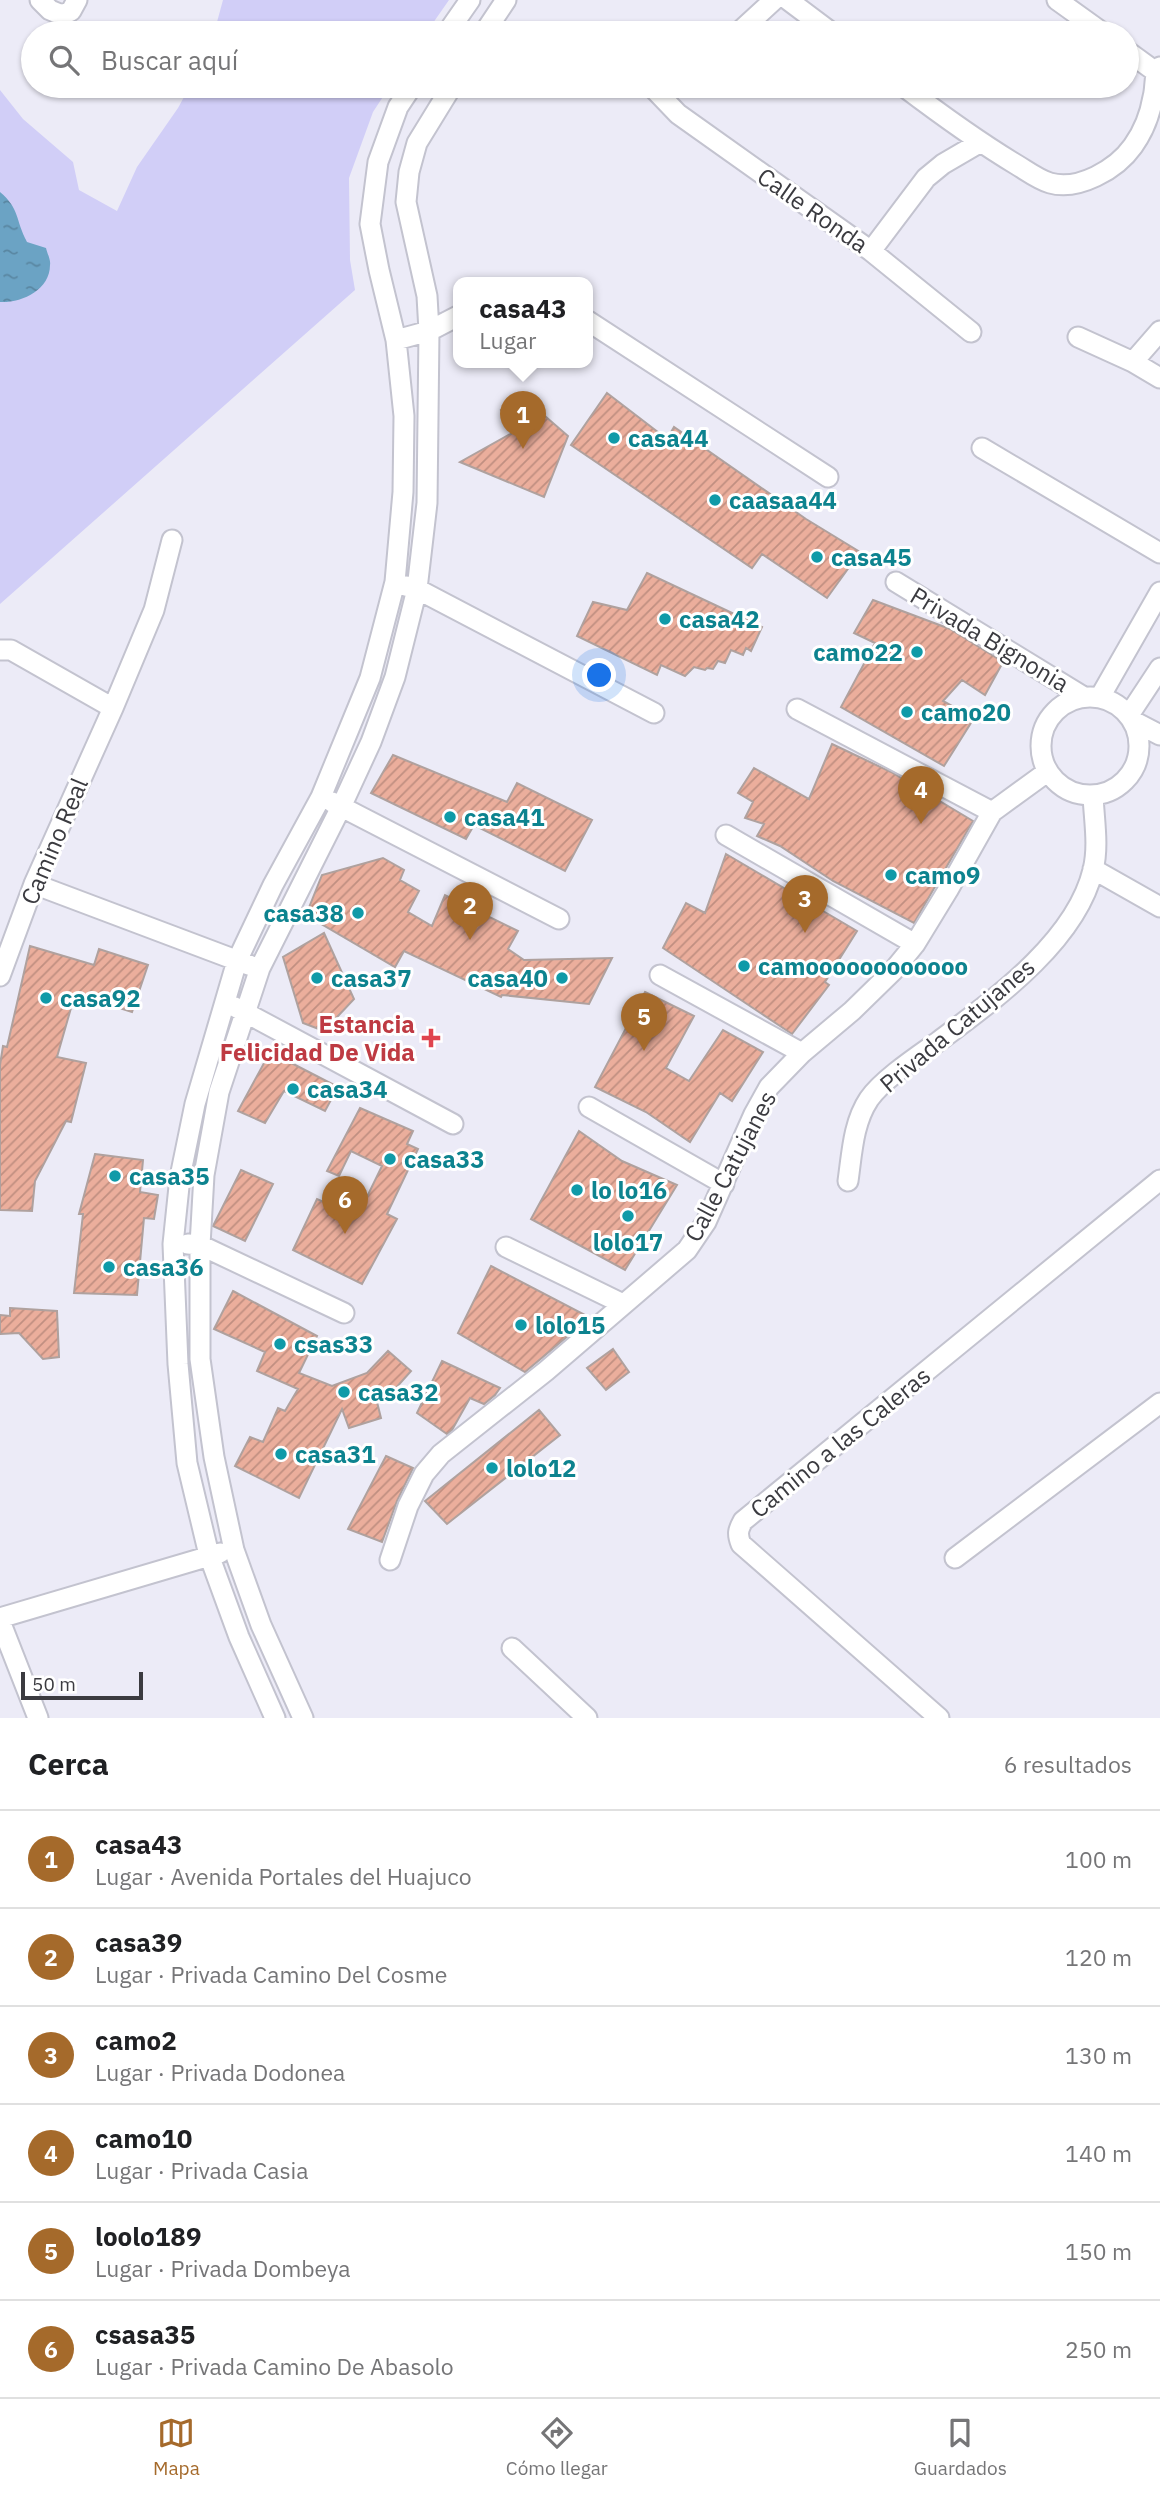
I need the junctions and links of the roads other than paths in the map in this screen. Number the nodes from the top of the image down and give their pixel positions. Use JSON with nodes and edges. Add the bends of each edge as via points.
{"nodes":[{"id":1,"x":40,"y":0,"type":"edge"},
{"id":2,"x":77,"y":0,"type":"edge"},
{"id":3,"x":470,"y":0,"type":"edge"},
{"id":4,"x":506,"y":0,"type":"edge"},
{"id":5,"x":774,"y":0,"type":"edge"},
{"id":6,"x":788,"y":0,"type":"edge"},
{"id":7,"x":1057,"y":0,"type":"edge"},
{"id":8,"x":455,"y":21,"type":"edge"},
{"id":9,"x":492,"y":21,"type":"edge"},
{"id":10,"x":751,"y":21,"type":"edge"},
{"id":11,"x":816,"y":21,"type":"edge"},
{"id":12,"x":1086,"y":21,"type":"edge"},
{"id":13,"x":1139,"y":58,"type":"edge"},
{"id":14,"x":1158,"y":69,"type":"edge"},
{"id":15,"x":404,"y":98,"type":"edge"},
{"id":16,"x":445,"y":98,"type":"edge"},
{"id":17,"x":666,"y":98,"type":"edge"},
{"id":18,"x":919,"y":98,"type":"edge"},
{"id":19,"x":979,"y":142,"type":"junction"},
{"id":20,"x":406,"y":201,"type":"junction"},
{"id":21,"x":372,"y":204,"type":"junction"},
{"id":22,"x":871,"y":251,"type":"junction"},
{"id":23,"x":453,"y":319,"type":"edge"},
{"id":24,"x":593,"y":324,"type":"edge"},
{"id":25,"x":429,"y":331,"type":"junction"},
{"id":26,"x":1160,"y":331,"type":"edge"},
{"id":27,"x":971,"y":332,"type":"dead end"},
{"id":28,"x":1078,"y":337,"type":"dead end"},
{"id":29,"x":396,"y":340,"type":"junction"},
{"id":30,"x":1133,"y":362,"type":"junction"},
{"id":31,"x":1160,"y":378,"type":"edge"},
{"id":32,"x":982,"y":448,"type":"dead end"},
{"id":33,"x":828,"y":477,"type":"dead end"},
{"id":34,"x":172,"y":540,"type":"dead end"},
{"id":35,"x":1160,"y":553,"type":"edge"},
{"id":36,"x":395,"y":582,"type":"junction"},
{"id":37,"x":896,"y":582,"type":"dead end"},
{"id":38,"x":417,"y":589,"type":"junction"},
{"id":39,"x":1160,"y":592,"type":"edge"},
{"id":40,"x":5,"y":650,"type":"edge"},
{"id":41,"x":1160,"y":668,"type":"edge"},
{"id":42,"x":1092,"y":697,"type":"junction"},
{"id":43,"x":113,"y":708,"type":"junction"},
{"id":44,"x":797,"y":709,"type":"dead end"},
{"id":45,"x":654,"y":713,"type":"dead end"},
{"id":46,"x":1131,"y":718,"type":"junction"},
{"id":47,"x":1160,"y":735,"type":"edge"},
{"id":48,"x":1048,"y":772,"type":"junction"},
{"id":49,"x":1093,"y":795,"type":"junction"},
{"id":50,"x":321,"y":797,"type":"junction"},
{"id":51,"x":341,"y":807,"type":"junction"},
{"id":52,"x":992,"y":811,"type":"junction"},
{"id":53,"x":726,"y":835,"type":"dead end"},
{"id":54,"x":1093,"y":869,"type":"junction"},
{"id":55,"x":34,"y":884,"type":"junction"},
{"id":56,"x":1160,"y":907,"type":"edge"},
{"id":57,"x":559,"y":919,"type":"dead end"},
{"id":58,"x":915,"y":944,"type":"junction"},
{"id":59,"x":237,"y":961,"type":"junction"},
{"id":60,"x":260,"y":968,"type":"junction"},
{"id":61,"x":660,"y":975,"type":"dead end"},
{"id":62,"x":0,"y":976,"type":"edge"},
{"id":63,"x":224,"y":1003,"type":"junction"},
{"id":64,"x":244,"y":1011,"type":"junction"},
{"id":65,"x":802,"y":1053,"type":"junction"},
{"id":66,"x":589,"y":1107,"type":"dead end"},
{"id":67,"x":453,"y":1124,"type":"dead end"},
{"id":68,"x":1160,"y":1180,"type":"edge"},
{"id":69,"x":848,"y":1181,"type":"dead end"},
{"id":70,"x":724,"y":1184,"type":"junction"},
{"id":71,"x":173,"y":1244,"type":"junction"},
{"id":72,"x":200,"y":1245,"type":"junction"},
{"id":73,"x":506,"y":1247,"type":"dead end"},
{"id":74,"x":623,"y":1304,"type":"junction"},
{"id":75,"x":344,"y":1313,"type":"dead end"},
{"id":76,"x":1160,"y":1403,"type":"edge"},
{"id":77,"x":234,"y":1550,"type":"junction"},
{"id":78,"x":209,"y":1555,"type":"junction"},
{"id":79,"x":955,"y":1558,"type":"dead end"},
{"id":80,"x":390,"y":1560,"type":"dead end"},
{"id":81,"x":0,"y":1619,"type":"edge"},
{"id":82,"x":512,"y":1648,"type":"dead end"},
{"id":83,"x":38,"y":1718,"type":"edge"},
{"id":84,"x":275,"y":1718,"type":"edge"},
{"id":85,"x":303,"y":1718,"type":"edge"},
{"id":86,"x":587,"y":1718,"type":"edge"},
{"id":87,"x":939,"y":1718,"type":"edge"}],
"edges":[{"from":1,"to":2,"type":"street","via":[[62,15],[71,11]]},
{"from":3,"to":8,"type":"street"},
{"from":4,"to":9,"type":"street"},
{"from":5,"to":10,"type":"street"},
{"from":6,"to":11,"type":"street"},
{"from":7,"to":12,"type":"street"},
{"from":13,"to":14,"type":"street"},
{"from":14,"to":19,"type":"street","via":[[1145,126],[1131,149],[1089,181],[1069,186],[1048,183]]},
{"from":15,"to":21,"type":"street","via":[[378,162]]},
{"from":16,"to":20,"type":"street","via":[[417,143]]},
{"from":17,"to":22,"type":"street","name":"Calle Ronda","via":[[678,114]]},
{"from":18,"to":19,"type":"street"},
{"from":19,"to":22,"type":"street","via":[[926,178]]},
{"from":20,"to":21,"type":"street"},
{"from":20,"to":25,"type":"street","via":[[427,296]]},
{"from":21,"to":29,"type":"street","via":[[370,224]]},
{"from":22,"to":27,"type":"street","name":"Calle Ronda"},
{"from":23,"to":25,"type":"street"},
{"from":24,"to":33,"type":"street"},
{"from":25,"to":29,"type":"street"},
{"from":25,"to":38,"type":"street","via":[[427,503]]},
{"from":26,"to":30,"type":"street"},
{"from":28,"to":30,"type":"street"},
{"from":29,"to":36,"type":"street","via":[[404,416],[404,492]]},
{"from":30,"to":31,"type":"street"},
{"from":32,"to":35,"type":"street"},
{"from":34,"to":43,"type":"street","name":"Camino Real","via":[[154,610]]},
{"from":36,"to":38,"type":"street"},
{"from":36,"to":50,"type":"street","via":[[370,678]]},
{"from":37,"to":42,"type":"street","name":"Privada Bignonia"},
{"from":38,"to":45,"type":"street"},
{"from":38,"to":51,"type":"street","via":[[395,677]]},
{"from":39,"to":42,"type":"street"},
{"from":40,"to":43,"type":"street"},
{"from":41,"to":46,"type":"street"},
{"from":42,"to":46,"type":"street","via":[[1116,704]]},
{"from":42,"to":48,"type":"street","via":[[1068,701],[1045,724],[1041,757]]},
{"from":43,"to":55,"type":"street","name":"Camino Real"},
{"from":44,"to":52,"type":"street"},
{"from":46,"to":47,"type":"street"},
{"from":46,"to":49,"type":"street","via":[[1139,736],[1134,769],[1110,792]]},
{"from":48,"to":49,"type":"street","via":[[1067,790]]},
{"from":48,"to":52,"type":"street","name":"Calle Catujanes"},
{"from":49,"to":54,"type":"street","name":"Privada Catujanes"},
{"from":50,"to":51,"type":"street"},
{"from":50,"to":59,"type":"street"},
{"from":51,"to":57,"type":"street"},
{"from":51,"to":60,"type":"street"},
{"from":52,"to":58,"type":"street","name":"Calle Catujanes"},
{"from":53,"to":58,"type":"street"},
{"from":54,"to":56,"type":"street"},
{"from":54,"to":69,"type":"street","name":"Privada Catujanes","via":[[1084,897],[1056,940],[988,1004],[870,1097],[859,1118]]},
{"from":55,"to":59,"type":"street"},
{"from":55,"to":62,"type":"street","name":"Camino Real"},
{"from":58,"to":65,"type":"street","name":"Calle Catujanes","via":[[852,1011]]},
{"from":59,"to":60,"type":"street"},
{"from":59,"to":63,"type":"street"},
{"from":60,"to":64,"type":"street"},
{"from":61,"to":65,"type":"street"},
{"from":63,"to":64,"type":"street"},
{"from":63,"to":71,"type":"street","via":[[195,1104]]},
{"from":64,"to":67,"type":"street"},
{"from":64,"to":72,"type":"street","via":[[219,1092],[204,1175]]},
{"from":65,"to":70,"type":"street","name":"Calle Catujanes","via":[[769,1087]]},
{"from":66,"to":70,"type":"street"},
{"from":68,"to":87,"type":"street","name":"Camino a las Caleras","via":[[738,1529],[741,1544]]},
{"from":70,"to":74,"type":"street","name":"Calle Catujanes","via":[[687,1250]]},
{"from":71,"to":72,"type":"street"},
{"from":71,"to":78,"type":"street","via":[[187,1463]]},
{"from":72,"to":75,"type":"street"},
{"from":72,"to":77,"type":"street","via":[[200,1359]]},
{"from":73,"to":74,"type":"street"},
{"from":74,"to":80,"type":"street","via":[[441,1454],[424,1474],[408,1506]]},
{"from":76,"to":79,"type":"street"},
{"from":77,"to":78,"type":"street"},
{"from":77,"to":85,"type":"street","via":[[261,1625]]},
{"from":78,"to":81,"type":"street"},
{"from":78,"to":84,"type":"street"},
{"from":81,"to":83,"type":"street"},
{"from":82,"to":86,"type":"street"}]}
